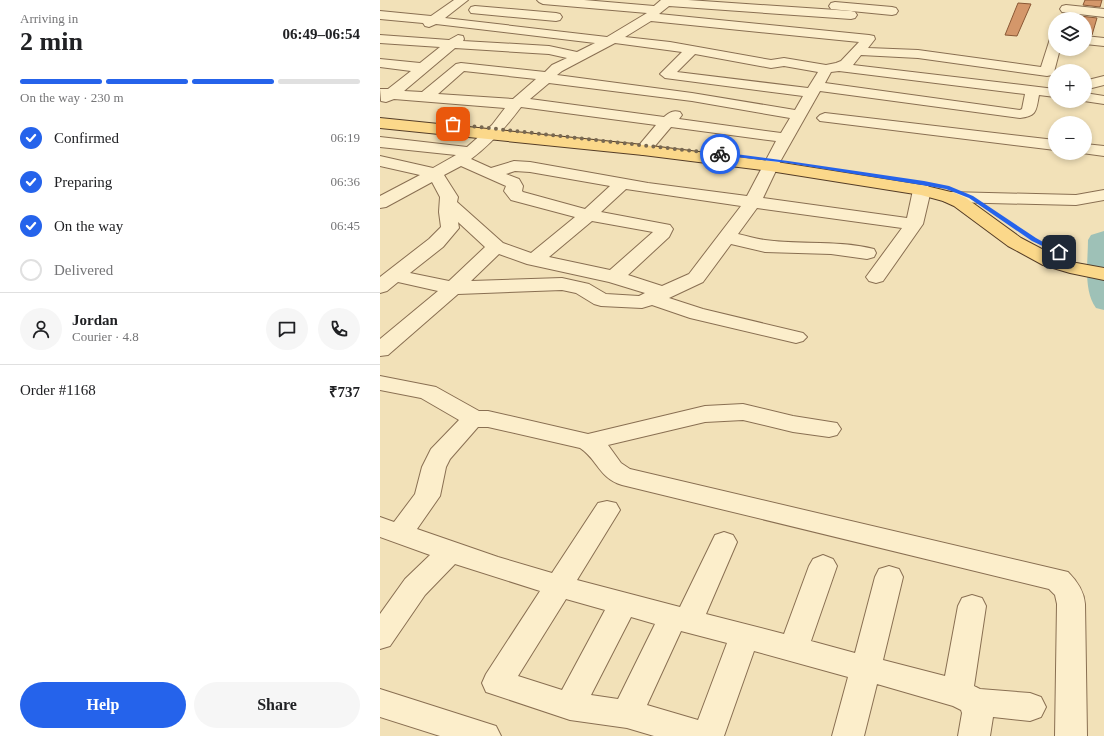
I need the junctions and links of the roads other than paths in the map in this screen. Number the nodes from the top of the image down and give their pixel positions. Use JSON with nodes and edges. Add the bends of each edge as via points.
{"nodes":[{"id":1,"x":462,"y":0,"type":"edge"},
{"id":2,"x":536,"y":0,"type":"edge"},
{"id":3,"x":542,"y":0,"type":"edge"},
{"id":4,"x":623,"y":0,"type":"edge"},
{"id":5,"x":786,"y":0,"type":"edge"},
{"id":6,"x":586,"y":2,"type":"edge"},
{"id":7,"x":660,"y":7,"type":"edge"},
{"id":8,"x":452,"y":8,"type":"junction"},
{"id":9,"x":636,"y":8,"type":"junction"},
{"id":10,"x":1065,"y":9,"type":"edge"},
{"id":11,"x":511,"y":13,"type":"junction"},
{"id":12,"x":1104,"y":13,"type":"edge"},
{"id":13,"x":850,"y":15,"type":"dead end"},
{"id":14,"x":380,"y":16,"type":"edge"},
{"id":15,"x":556,"y":17,"type":"junction"},
{"id":16,"x":434,"y":20,"type":"junction"},
{"id":17,"x":885,"y":20,"type":"edge"},
{"id":18,"x":697,"y":21,"type":"junction"},
{"id":19,"x":455,"y":22,"type":"junction"},
{"id":20,"x":476,"y":24,"type":"junction"},
{"id":21,"x":495,"y":27,"type":"junction"},
{"id":22,"x":524,"y":30,"type":"junction"},
{"id":23,"x":380,"y":39,"type":"edge"},
{"id":24,"x":611,"y":40,"type":"junction"},
{"id":25,"x":403,"y":41,"type":"junction"},
{"id":26,"x":1092,"y":41,"type":"edge"},
{"id":27,"x":426,"y":42,"type":"junction"},
{"id":28,"x":684,"y":42,"type":"junction"},
{"id":29,"x":1104,"y":42,"type":"edge"},
{"id":30,"x":452,"y":44,"type":"junction"},
{"id":31,"x":858,"y":51,"type":"junction"},
{"id":32,"x":475,"y":53,"type":"dead end"},
{"id":33,"x":380,"y":55,"type":"edge"},
{"id":34,"x":726,"y":56,"type":"junction"},
{"id":35,"x":571,"y":60,"type":"junction"},
{"id":36,"x":385,"y":64,"type":"edge"},
{"id":37,"x":424,"y":68,"type":"junction"},
{"id":38,"x":832,"y":68,"type":"junction"},
{"id":39,"x":1048,"y":73,"type":"edge"},
{"id":40,"x":546,"y":77,"type":"junction"},
{"id":41,"x":411,"y":79,"type":"junction"},
{"id":42,"x":707,"y":80,"type":"junction"},
{"id":43,"x":1104,"y":80,"type":"edge"},
{"id":44,"x":444,"y":81,"type":"junction"},
{"id":45,"x":466,"y":83,"type":"dead end"},
{"id":46,"x":1092,"y":84,"type":"edge"},
{"id":47,"x":814,"y":89,"type":"junction"},
{"id":48,"x":1033,"y":90,"type":"junction"},
{"id":49,"x":1048,"y":92,"type":"edge"},
{"id":50,"x":523,"y":95,"type":"junction"},
{"id":51,"x":384,"y":96,"type":"edge"},
{"id":52,"x":425,"y":97,"type":"junction"},
{"id":53,"x":692,"y":97,"type":"junction"},
{"id":54,"x":1092,"y":98,"type":"edge"},
{"id":55,"x":1104,"y":100,"type":"edge"},
{"id":56,"x":799,"y":115,"type":"junction"},
{"id":57,"x":380,"y":117,"type":"edge"},
{"id":58,"x":826,"y":118,"type":"dead end"},
{"id":59,"x":671,"y":119,"type":"junction"},
{"id":60,"x":380,"y":123,"type":"edge"},
{"id":61,"x":494,"y":131,"type":"junction"},
{"id":62,"x":785,"y":138,"type":"junction"},
{"id":63,"x":380,"y":142,"type":"edge"},
{"id":64,"x":1048,"y":145,"type":"edge"},
{"id":65,"x":645,"y":148,"type":"junction"},
{"id":66,"x":1092,"y":150,"type":"edge"},
{"id":67,"x":1104,"y":151,"type":"edge"},
{"id":68,"x":465,"y":156,"type":"junction"},
{"id":69,"x":380,"y":161,"type":"edge"},
{"id":70,"x":771,"y":163,"type":"junction"},
{"id":71,"x":435,"y":173,"type":"junction"},
{"id":72,"x":491,"y":173,"type":"junction"},
{"id":73,"x":623,"y":183,"type":"junction"},
{"id":74,"x":922,"y":190,"type":"junction"},
{"id":75,"x":1104,"y":196,"type":"edge"},
{"id":76,"x":949,"y":197,"type":"junction"},
{"id":77,"x":971,"y":197,"type":"junction"},
{"id":78,"x":753,"y":202,"type":"junction"},
{"id":79,"x":380,"y":203,"type":"edge"},
{"id":80,"x":449,"y":204,"type":"junction"},
{"id":81,"x":588,"y":215,"type":"junction"},
{"id":82,"x":914,"y":224,"type":"junction"},
{"id":83,"x":727,"y":237,"type":"junction"},
{"id":84,"x":496,"y":247,"type":"junction"},
{"id":85,"x":867,"y":252,"type":"dead end"},
{"id":86,"x":534,"y":260,"type":"junction"},
{"id":87,"x":1073,"y":263,"type":"junction"},
{"id":88,"x":1104,"y":265,"type":"edge"},
{"id":89,"x":1104,"y":274,"type":"edge"},
{"id":90,"x":395,"y":276,"type":"junction"},
{"id":91,"x":614,"y":277,"type":"junction"},
{"id":92,"x":876,"y":277,"type":"dead end"},
{"id":93,"x":380,"y":287,"type":"edge"},
{"id":94,"x":453,"y":288,"type":"junction"},
{"id":95,"x":658,"y":295,"type":"junction"},
{"id":96,"x":796,"y":337,"type":"dead end"},
{"id":97,"x":380,"y":350,"type":"edge"},
{"id":98,"x":380,"y":383,"type":"edge"},
{"id":99,"x":475,"y":419,"type":"junction"},
{"id":100,"x":829,"y":429,"type":"dead end"},
{"id":101,"x":588,"y":442,"type":"junction"},
{"id":102,"x":607,"y":510,"type":"dead end"},
{"id":103,"x":389,"y":531,"type":"edge"},
{"id":104,"x":724,"y":542,"type":"dead end"},
{"id":105,"x":450,"y":552,"type":"junction"},
{"id":106,"x":823,"y":566,"type":"dead end"},
{"id":107,"x":889,"y":577,"type":"dead end"},
{"id":108,"x":558,"y":586,"type":"junction"},
{"id":109,"x":623,"y":604,"type":"junction"},
{"id":110,"x":972,"y":606,"type":"dead end"},
{"id":111,"x":680,"y":620,"type":"junction"},
{"id":112,"x":744,"y":636,"type":"junction"},
{"id":113,"x":380,"y":637,"type":"edge"},
{"id":114,"x":794,"y":649,"type":"junction"},
{"id":115,"x":866,"y":669,"type":"junction"},
{"id":116,"x":967,"y":698,"type":"junction"},
{"id":117,"x":380,"y":703,"type":"edge"},
{"id":118,"x":570,"y":706,"type":"junction"},
{"id":119,"x":1030,"y":708,"type":"dead end"},
{"id":120,"x":627,"y":714,"type":"junction"},
{"id":121,"x":468,"y":734,"type":"edge"},
{"id":122,"x":704,"y":736,"type":"edge"},
{"id":123,"x":708,"y":736,"type":"edge"},
{"id":124,"x":848,"y":736,"type":"edge"},
{"id":125,"x":974,"y":736,"type":"edge"},
{"id":126,"x":1071,"y":736,"type":"edge"}],
"edges":[{"from":1,"to":8,"type":"street"},
{"from":2,"to":11,"type":"street"},
{"from":3,"to":6,"type":"street"},
{"from":4,"to":9,"type":"street","via":[[641,2]]},
{"from":5,"to":17,"type":"street"},
{"from":6,"to":9,"type":"street"},
{"from":6,"to":15,"type":"street"},
{"from":7,"to":9,"type":"street"},
{"from":7,"to":13,"type":"street"},
{"from":7,"to":18,"type":"street"},
{"from":7,"to":24,"type":"street"},
{"from":8,"to":11,"type":"street"},
{"from":8,"to":16,"type":"street"},
{"from":10,"to":12,"type":"street"},
{"from":11,"to":15,"type":"street"},
{"from":11,"to":21,"type":"street"},
{"from":14,"to":16,"type":"street"},
{"from":15,"to":22,"type":"street"},
{"from":16,"to":19,"type":"street"},
{"from":16,"to":25,"type":"street"},
{"from":17,"to":18,"type":"street"},
{"from":17,"to":31,"type":"street"},
{"from":18,"to":28,"type":"street"},
{"from":19,"to":20,"type":"street"},
{"from":19,"to":27,"type":"street"},
{"from":20,"to":21,"type":"street"},
{"from":20,"to":30,"type":"street"},
{"from":21,"to":22,"type":"street"},
{"from":22,"to":24,"type":"street"},
{"from":23,"to":25,"type":"street"},
{"from":24,"to":28,"type":"street"},
{"from":24,"to":35,"type":"street"},
{"from":25,"to":27,"type":"street"},
{"from":25,"to":33,"type":"street","via":[[386,55]]},
{"from":26,"to":29,"type":"street"},
{"from":27,"to":30,"type":"street"},
{"from":27,"to":36,"type":"street"},
{"from":28,"to":34,"type":"street"},
{"from":28,"to":42,"type":"street","via":[[667,74]]},
{"from":30,"to":35,"type":"street","via":[[549,50]]},
{"from":30,"to":37,"type":"street"},
{"from":31,"to":38,"type":"street","via":[[846,64]]},
{"from":31,"to":39,"type":"street","via":[[918,54]]},
{"from":32,"to":35,"type":"street"},
{"from":34,"to":38,"type":"street","via":[[771,64],[784,62]]},
{"from":34,"to":42,"type":"street"},
{"from":35,"to":40,"type":"street"},
{"from":36,"to":37,"type":"street"},
{"from":37,"to":41,"type":"street"},
{"from":38,"to":47,"type":"street"},
{"from":38,"to":48,"type":"street"},
{"from":40,"to":44,"type":"street","via":[[461,68]]},
{"from":40,"to":50,"type":"street"},
{"from":40,"to":53,"type":"street"},
{"from":41,"to":44,"type":"street"},
{"from":41,"to":51,"type":"street"},
{"from":42,"to":47,"type":"street"},
{"from":42,"to":53,"type":"street"},
{"from":43,"to":46,"type":"street"},
{"from":44,"to":45,"type":"street"},
{"from":44,"to":52,"type":"street"},
{"from":47,"to":48,"type":"street","via":[[1020,114],[1029,111]]},
{"from":47,"to":56,"type":"street"},
{"from":48,"to":49,"type":"street"},
{"from":50,"to":52,"type":"street"},
{"from":50,"to":59,"type":"street"},
{"from":50,"to":61,"type":"street"},
{"from":51,"to":52,"type":"street"},
{"from":53,"to":56,"type":"street"},
{"from":53,"to":59,"type":"street"},
{"from":54,"to":55,"type":"street"},
{"from":56,"to":62,"type":"street"},
{"from":57,"to":61,"type":"main road"},
{"from":58,"to":64,"type":"street"},
{"from":59,"to":62,"type":"street"},
{"from":59,"to":65,"type":"street"},
{"from":60,"to":61,"type":"main road"},
{"from":61,"to":65,"type":"main road"},
{"from":61,"to":68,"type":"street"},
{"from":62,"to":70,"type":"street"},
{"from":63,"to":68,"type":"street"},
{"from":65,"to":70,"type":"main road"},
{"from":66,"to":67,"type":"street"},
{"from":68,"to":71,"type":"street"},
{"from":68,"to":72,"type":"street"},
{"from":69,"to":71,"type":"street"},
{"from":70,"to":74,"type":"main road"},
{"from":70,"to":77,"type":"main road","via":[[924,182],[947,187]]},
{"from":70,"to":78,"type":"street"},
{"from":71,"to":79,"type":"street"},
{"from":71,"to":80,"type":"street","via":[[449,197]]},
{"from":72,"to":73,"type":"street","via":[[523,166]]},
{"from":72,"to":81,"type":"street","via":[[513,183],[513,191],[517,196]]},
{"from":73,"to":78,"type":"street"},
{"from":73,"to":81,"type":"street"},
{"from":74,"to":76,"type":"main road"},
{"from":74,"to":82,"type":"street"},
{"from":75,"to":77,"type":"street","via":[[1076,200]]},
{"from":76,"to":77,"type":"street"},
{"from":76,"to":87,"type":"main road","via":[[960,202],[1018,244],[1047,259]]},
{"from":77,"to":87,"type":"main road"},
{"from":78,"to":82,"type":"street"},
{"from":78,"to":83,"type":"street"},
{"from":80,"to":84,"type":"street"},
{"from":80,"to":90,"type":"street","via":[[450,228],[436,243]]},
{"from":81,"to":86,"type":"street"},
{"from":81,"to":91,"type":"street","via":[[664,230]]},
{"from":82,"to":92,"type":"street"},
{"from":83,"to":85,"type":"street","via":[[765,246]]},
{"from":83,"to":95,"type":"street","via":[[696,278]]},
{"from":84,"to":86,"type":"street"},
{"from":84,"to":94,"type":"street"},
{"from":86,"to":91,"type":"street"},
{"from":87,"to":88,"type":"main road"},
{"from":87,"to":89,"type":"main road"},
{"from":90,"to":93,"type":"street"},
{"from":90,"to":94,"type":"street"},
{"from":91,"to":95,"type":"street"},
{"from":94,"to":95,"type":"street","via":[[562,284],[582,288],[601,300],[642,302]]},
{"from":94,"to":97,"type":"street"},
{"from":95,"to":96,"type":"street","via":[[697,314]]},
{"from":98,"to":99,"type":"street","via":[[428,392]]},
{"from":99,"to":101,"type":"street","via":[[488,419]]},
{"from":99,"to":103,"type":"street","via":[[440,455],[434,466],[427,496]]},
{"from":100,"to":101,"type":"street","via":[[793,424],[743,412],[724,412],[705,414]]},
{"from":101,"to":126,"type":"street","via":[[594,445],[612,469],[622,476],[1058,580],[1065,586],[1071,599]]},
{"from":102,"to":108,"type":"street"},
{"from":103,"to":105,"type":"street"},
{"from":104,"to":111,"type":"street"},
{"from":105,"to":108,"type":"street"},
{"from":105,"to":113,"type":"street","via":[[415,587]]},
{"from":106,"to":114,"type":"street"},
{"from":107,"to":115,"type":"street"},
{"from":108,"to":109,"type":"street"},
{"from":108,"to":118,"type":"street","via":[[496,683]]},
{"from":109,"to":111,"type":"street"},
{"from":109,"to":118,"type":"street"},
{"from":110,"to":116,"type":"street"},
{"from":111,"to":112,"type":"street"},
{"from":111,"to":120,"type":"street"},
{"from":112,"to":114,"type":"street"},
{"from":112,"to":123,"type":"street"},
{"from":114,"to":115,"type":"street"},
{"from":115,"to":116,"type":"street"},
{"from":115,"to":124,"type":"street"},
{"from":116,"to":119,"type":"street"},
{"from":116,"to":125,"type":"street","via":[[978,708]]},
{"from":117,"to":121,"type":"street"},
{"from":118,"to":120,"type":"street"},
{"from":120,"to":122,"type":"street"}]}
